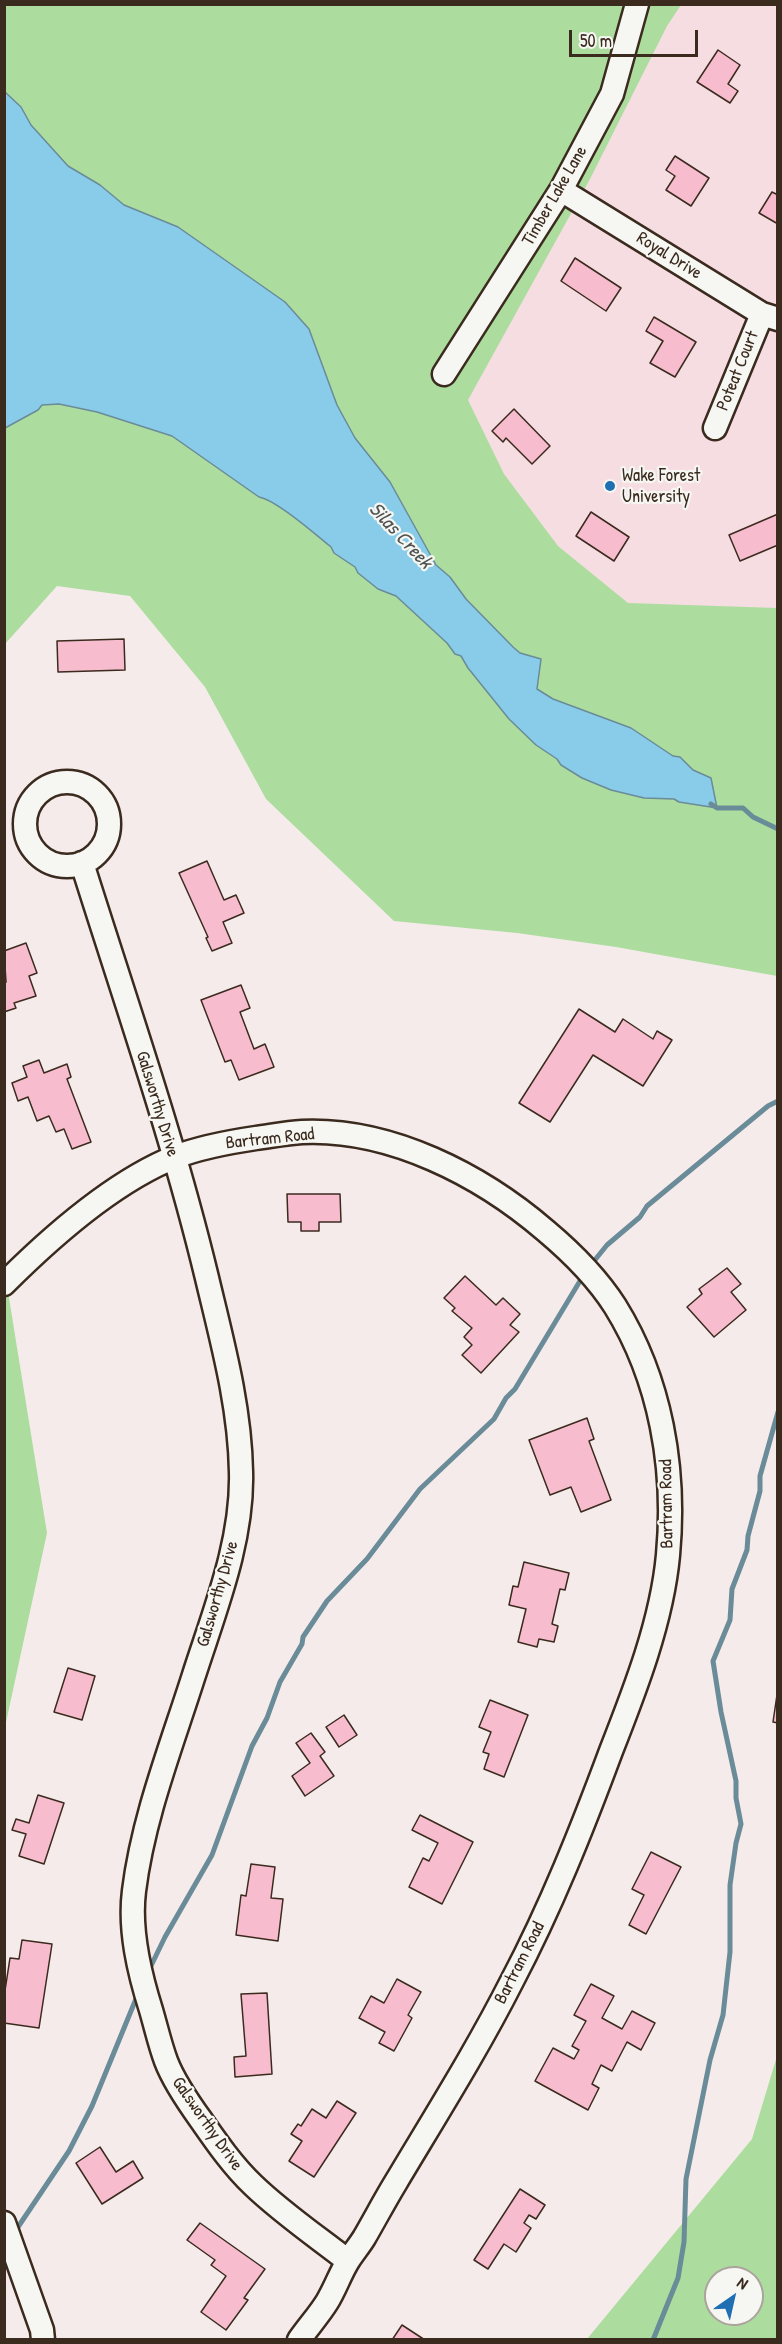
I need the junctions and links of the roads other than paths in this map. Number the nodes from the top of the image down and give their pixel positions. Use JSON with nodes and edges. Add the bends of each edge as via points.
{"nodes":[{"id":1,"x":637,"y":4,"type":"edge"},
{"id":2,"x":561,"y":190,"type":"junction"},
{"id":3,"x":770,"y":316,"type":"edge"},
{"id":4,"x":444,"y":374,"type":"dead end"},
{"id":5,"x":715,"y":428,"type":"dead end"},
{"id":6,"x":82,"y":862,"type":"dead end"},
{"id":7,"x":174,"y":1157,"type":"junction"},
{"id":8,"x":4,"y":1284,"type":"edge"},
{"id":9,"x":4,"y":2223,"type":"edge"},
{"id":10,"x":348,"y":2261,"type":"junction"},
{"id":11,"x":43,"y":2340,"type":"edge"},
{"id":12,"x":299,"y":2340,"type":"edge"}],
"edges":[{"from":1,"to":2,"type":"street","name":"Timber Lake Lane","via":[[612,94]]},
{"from":2,"to":3,"type":"street","name":"Royal Drive"},
{"from":2,"to":4,"type":"street","name":"Timber Lake Lane"},
{"from":3,"to":5,"type":"street","name":"Poteat Court"},
{"from":6,"to":7,"type":"street","name":"Galsworthy Drive"},
{"from":7,"to":8,"type":"street","name":"Bartram Road","via":[[71,1222]]},
{"from":7,"to":10,"type":"street","name":"Galsworthy Drive","via":[[222,1338],[234,1399],[242,1477],[234,1539],[219,1600],[140,1854],[133,1917],[136,1948],[166,2062],[198,2116],[250,2184]]},
{"from":7,"to":10,"type":"street","name":"Bartram Road","via":[[258,1138],[304,1132],[336,1134],[408,1150],[471,1176],[504,1197],[563,1246],[613,1303],[653,1388],[663,1426],[670,1520],[668,1560],[649,1643],[627,1710],[549,1907],[511,1983]]},
{"from":9,"to":11,"type":"street"},
{"from":10,"to":12,"type":"street","name":"Bartram Road","via":[[326,2303]]}]}
